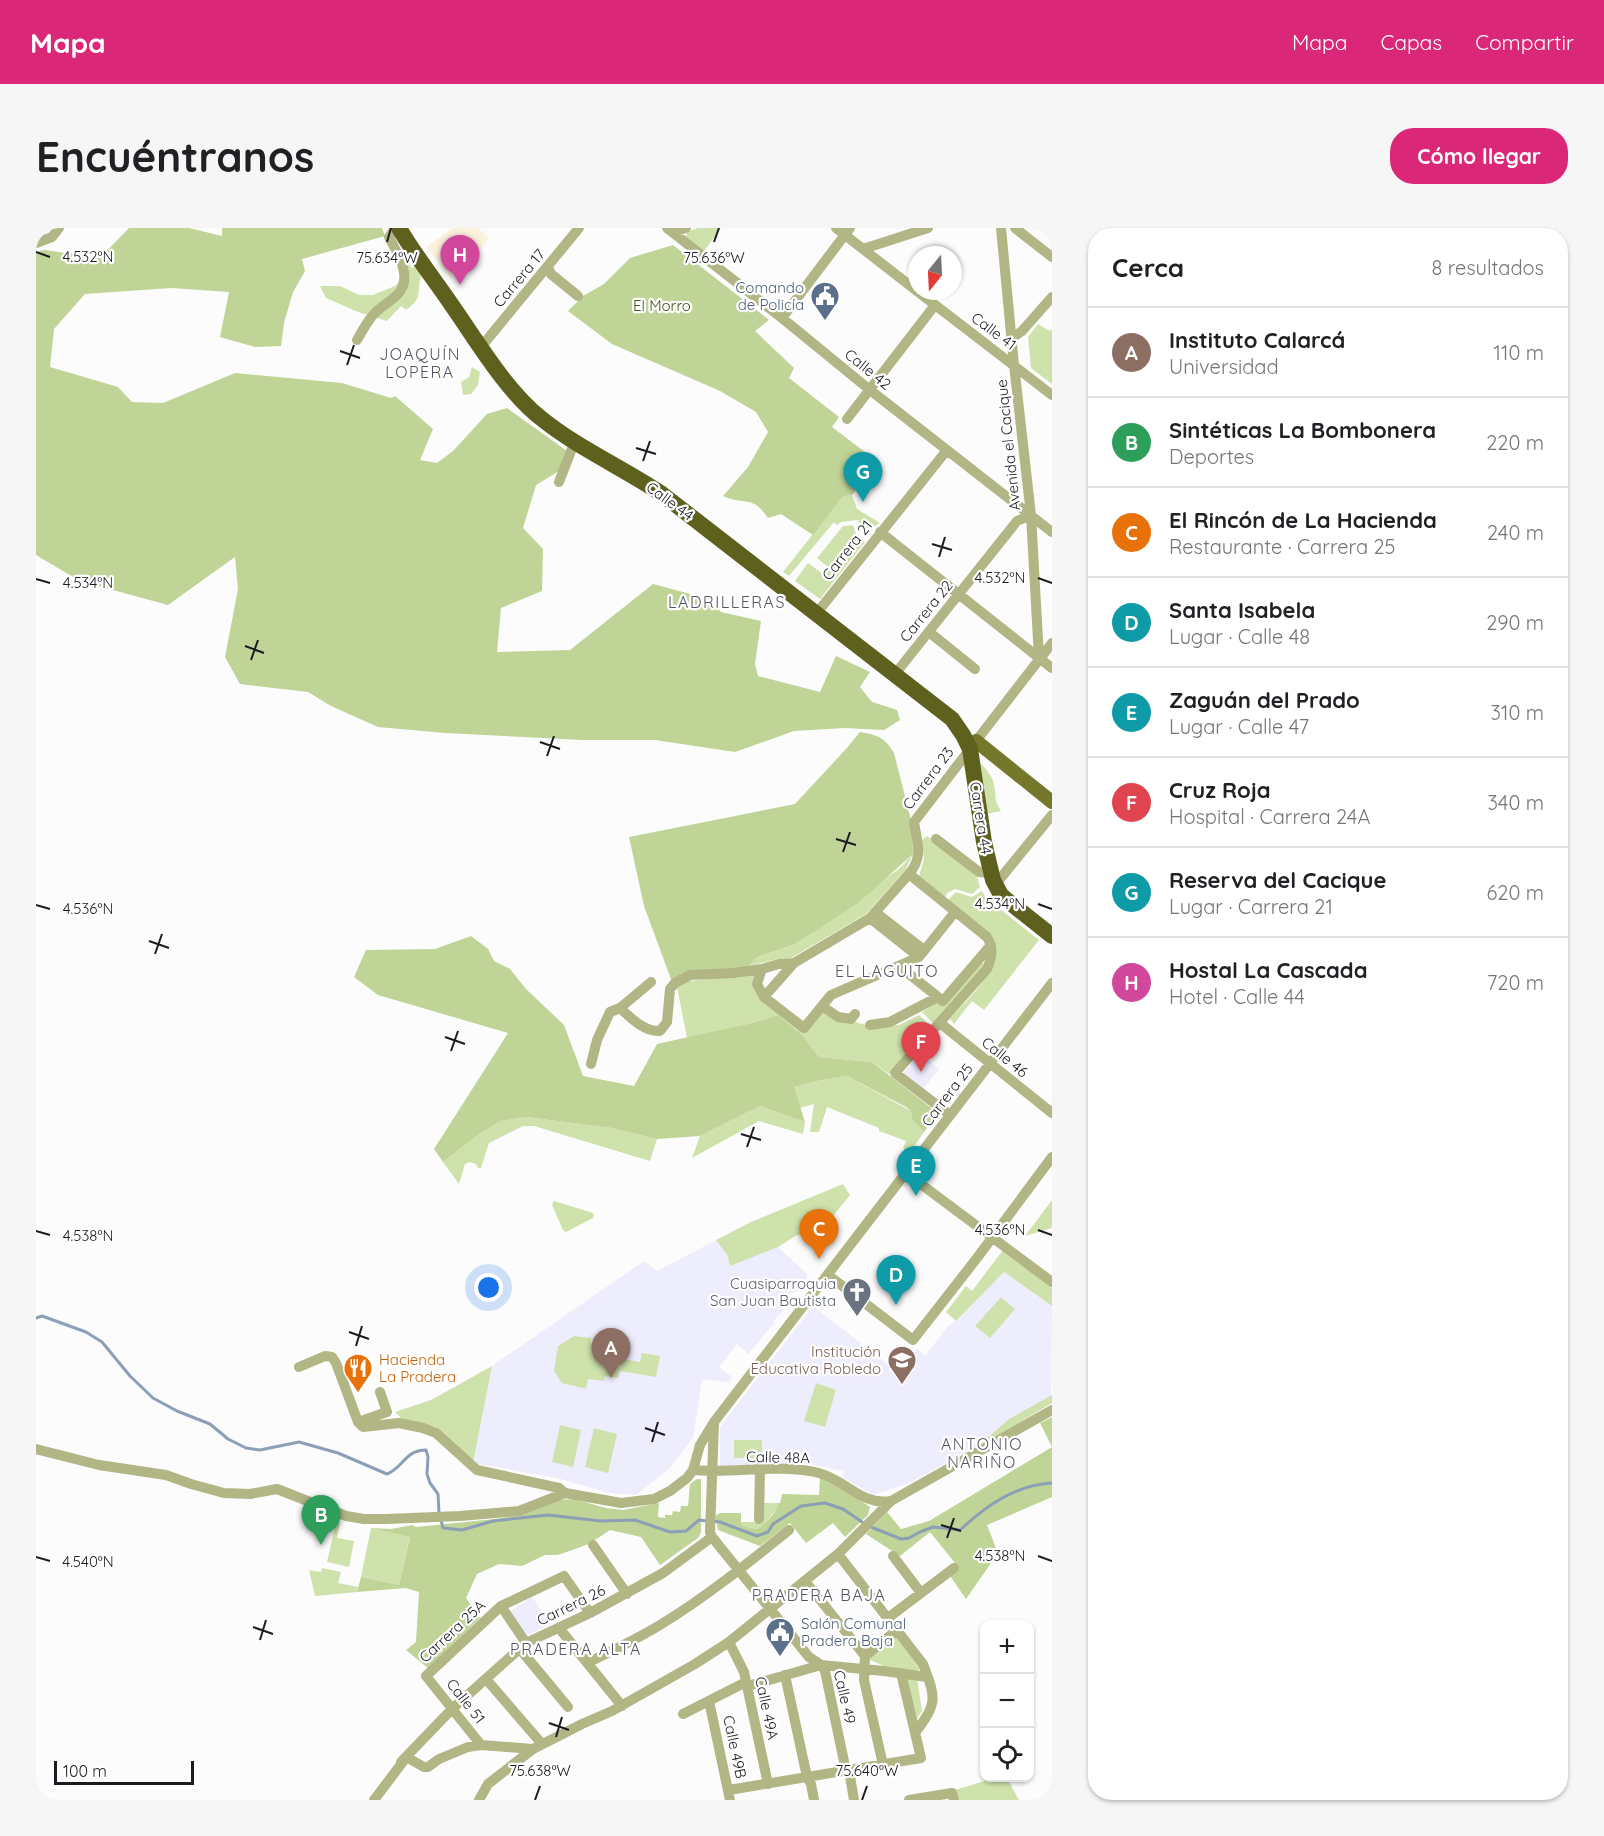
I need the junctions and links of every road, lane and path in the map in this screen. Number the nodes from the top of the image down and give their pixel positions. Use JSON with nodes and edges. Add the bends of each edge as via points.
{"nodes":[{"id":1,"x":58,"y":228,"type":"edge"},
{"id":2,"x":397,"y":228,"type":"edge"},
{"id":3,"x":579,"y":228,"type":"edge"},
{"id":4,"x":686,"y":228,"type":"edge"},
{"id":5,"x":928,"y":228,"type":"edge"},
{"id":6,"x":1001,"y":228,"type":"edge"},
{"id":7,"x":1015,"y":228,"type":"edge"},
{"id":8,"x":670,"y":230,"type":"edge"},
{"id":9,"x":844,"y":230,"type":"edge"},
{"id":10,"x":36,"y":243,"type":"edge"},
{"id":11,"x":863,"y":249,"type":"junction"},
{"id":12,"x":1052,"y":257,"type":"edge"},
{"id":13,"x":548,"y":267,"type":"junction"},
{"id":14,"x":908,"y":284,"type":"edge"},
{"id":15,"x":578,"y":296,"type":"dead end"},
{"id":16,"x":1052,"y":297,"type":"edge"},
{"id":17,"x":929,"y":300,"type":"edge"},
{"id":18,"x":935,"y":305,"type":"junction"},
{"id":19,"x":782,"y":318,"type":"junction"},
{"id":20,"x":1012,"y":338,"type":"junction"},
{"id":21,"x":357,"y":339,"type":"dead end"},
{"id":22,"x":481,"y":347,"type":"junction"},
{"id":23,"x":1014,"y":365,"type":"junction"},
{"id":24,"x":870,"y":390,"type":"junction"},
{"id":25,"x":1052,"y":395,"type":"edge"},
{"id":26,"x":847,"y":419,"type":"dead end"},
{"id":27,"x":575,"y":441,"type":"junction"},
{"id":28,"x":946,"y":450,"type":"junction"},
{"id":29,"x":559,"y":482,"type":"dead end"},
{"id":30,"x":1031,"y":515,"type":"junction"},
{"id":31,"x":880,"y":532,"type":"junction"},
{"id":32,"x":1052,"y":532,"type":"edge"},
{"id":33,"x":959,"y":594,"type":"junction"},
{"id":34,"x":816,"y":614,"type":"junction"},
{"id":35,"x":929,"y":632,"type":"junction"},
{"id":36,"x":1052,"y":643,"type":"edge"},
{"id":37,"x":1039,"y":658,"type":"junction"},
{"id":38,"x":1052,"y":668,"type":"edge"},
{"id":39,"x":975,"y":669,"type":"dead end"},
{"id":40,"x":895,"y":674,"type":"junction"},
{"id":41,"x":973,"y":745,"type":"junction"},
{"id":42,"x":1052,"y":802,"type":"edge"},
{"id":43,"x":1052,"y":816,"type":"edge"},
{"id":44,"x":936,"y":839,"type":"dead end"},
{"id":45,"x":909,"y":874,"type":"junction"},
{"id":46,"x":993,"y":879,"type":"junction"},
{"id":47,"x":955,"y":912,"type":"junction"},
{"id":48,"x":873,"y":915,"type":"junction"},
{"id":49,"x":1052,"y":936,"type":"edge"},
{"id":50,"x":991,"y":945,"type":"junction"},
{"id":51,"x":921,"y":954,"type":"junction"},
{"id":52,"x":794,"y":963,"type":"junction"},
{"id":53,"x":899,"y":966,"type":"junction"},
{"id":54,"x":762,"y":969,"type":"junction"},
{"id":55,"x":651,"y":982,"type":"dead end"},
{"id":56,"x":1052,"y":983,"type":"edge"},
{"id":57,"x":764,"y":997,"type":"junction"},
{"id":58,"x":940,"y":999,"type":"junction"},
{"id":59,"x":822,"y":1006,"type":"junction"},
{"id":60,"x":620,"y":1008,"type":"junction"},
{"id":61,"x":855,"y":1014,"type":"dead end"},
{"id":62,"x":940,"y":1023,"type":"junction"},
{"id":63,"x":870,"y":1025,"type":"dead end"},
{"id":64,"x":990,"y":1064,"type":"junction"},
{"id":65,"x":591,"y":1065,"type":"dead end"},
{"id":66,"x":1052,"y":1113,"type":"edge"},
{"id":67,"x":950,"y":1115,"type":"junction"},
{"id":68,"x":1052,"y":1157,"type":"edge"},
{"id":69,"x":906,"y":1173,"type":"junction"},
{"id":70,"x":993,"y":1236,"type":"junction"},
{"id":71,"x":828,"y":1275,"type":"junction"},
{"id":72,"x":1052,"y":1282,"type":"edge"},
{"id":73,"x":299,"y":1367,"type":"dead end"},
{"id":74,"x":380,"y":1392,"type":"dead end"},
{"id":75,"x":1052,"y":1410,"type":"edge"},
{"id":76,"x":358,"y":1422,"type":"junction"},
{"id":77,"x":714,"y":1422,"type":"junction"},
{"id":78,"x":36,"y":1449,"type":"edge"},
{"id":79,"x":693,"y":1470,"type":"junction"},
{"id":80,"x":760,"y":1470,"type":"junction"},
{"id":81,"x":711,"y":1472,"type":"junction"},
{"id":82,"x":565,"y":1493,"type":"junction"},
{"id":83,"x":891,"y":1501,"type":"junction"},
{"id":84,"x":759,"y":1519,"type":"dead end"},
{"id":85,"x":789,"y":1530,"type":"dead end"},
{"id":86,"x":710,"y":1532,"type":"junction"},
{"id":87,"x":593,"y":1545,"type":"dead end"},
{"id":88,"x":838,"y":1554,"type":"junction"},
{"id":89,"x":893,"y":1556,"type":"dead end"},
{"id":90,"x":954,"y":1568,"type":"dead end"},
{"id":91,"x":740,"y":1570,"type":"junction"},
{"id":92,"x":805,"y":1581,"type":"junction"},
{"id":93,"x":921,"y":1593,"type":"junction"},
{"id":94,"x":627,"y":1594,"type":"junction"},
{"id":95,"x":501,"y":1606,"type":"junction"},
{"id":96,"x":770,"y":1608,"type":"junction"},
{"id":97,"x":590,"y":1613,"type":"junction"},
{"id":98,"x":888,"y":1618,"type":"junction"},
{"id":99,"x":559,"y":1628,"type":"junction"},
{"id":100,"x":897,"y":1630,"type":"junction"},
{"id":101,"x":729,"y":1642,"type":"junction"},
{"id":102,"x":522,"y":1646,"type":"junction"},
{"id":103,"x":865,"y":1656,"type":"junction"},
{"id":104,"x":587,"y":1663,"type":"junction"},
{"id":105,"x":821,"y":1665,"type":"junction"},
{"id":106,"x":864,"y":1669,"type":"junction"},
{"id":107,"x":901,"y":1673,"type":"junction"},
{"id":108,"x":785,"y":1675,"type":"junction"},
{"id":109,"x":426,"y":1676,"type":"joint"},
{"id":110,"x":927,"y":1677,"type":"junction"},
{"id":111,"x":486,"y":1679,"type":"junction"},
{"id":112,"x":747,"y":1684,"type":"junction"},
{"id":113,"x":709,"y":1701,"type":"junction"},
{"id":114,"x":622,"y":1706,"type":"junction"},
{"id":115,"x":568,"y":1707,"type":"dead end"},
{"id":116,"x":452,"y":1709,"type":"junction"},
{"id":117,"x":683,"y":1714,"type":"dead end"},
{"id":118,"x":915,"y":1733,"type":"junction"},
{"id":119,"x":481,"y":1745,"type":"junction"},
{"id":120,"x":537,"y":1746,"type":"junction"},
{"id":121,"x":401,"y":1762,"type":"junction"},
{"id":122,"x":883,"y":1765,"type":"junction"},
{"id":123,"x":846,"y":1771,"type":"junction"},
{"id":124,"x":807,"y":1777,"type":"junction"},
{"id":125,"x":768,"y":1784,"type":"junction"},
{"id":126,"x":729,"y":1795,"type":"edge"},
{"id":127,"x":374,"y":1800,"type":"edge"},
{"id":128,"x":479,"y":1800,"type":"edge"},
{"id":129,"x":814,"y":1800,"type":"edge"},
{"id":130,"x":854,"y":1800,"type":"edge"},
{"id":131,"x":909,"y":1800,"type":"edge"},
{"id":132,"x":954,"y":1800,"type":"edge"}],
"edges":[{"from":1,"to":10,"type":"street","via":[[52,237]]},
{"from":2,"to":21,"type":"street","via":[[389,237],[405,281]]},
{"from":2,"to":22,"type":"highway","name":"Calle 44"},
{"from":3,"to":13,"type":"street","name":"Carrera 17"},
{"from":4,"to":8,"type":"street"},
{"from":5,"to":11,"type":"street"},
{"from":6,"to":20,"type":"street","name":"Avenida el Cacique"},
{"from":7,"to":12,"type":"street"},
{"from":8,"to":19,"type":"street","name":"Calle 42"},
{"from":9,"to":11,"type":"street","name":"Calle 41"},
{"from":9,"to":19,"type":"street"},
{"from":11,"to":14,"type":"street","name":"Calle 41"},
{"from":13,"to":15,"type":"street"},
{"from":13,"to":22,"type":"street","name":"Carrera 17"},
{"from":16,"to":20,"type":"street"},
{"from":17,"to":18,"type":"street","name":"Calle 41"},
{"from":18,"to":23,"type":"street","name":"Calle 41"},
{"from":18,"to":24,"type":"street"},
{"from":19,"to":24,"type":"street","name":"Calle 42"},
{"from":20,"to":23,"type":"street","name":"Avenida el Cacique"},
{"from":22,"to":27,"type":"highway","name":"Calle 44","via":[[524,403]]},
{"from":23,"to":25,"type":"street","name":"Calle 41"},
{"from":23,"to":30,"type":"street","name":"Avenida el Cacique"},
{"from":24,"to":26,"type":"street"},
{"from":24,"to":28,"type":"street","name":"Calle 42"},
{"from":27,"to":29,"type":"street"},
{"from":27,"to":34,"type":"highway","name":"Calle 44","via":[[662,494]]},
{"from":28,"to":30,"type":"street","name":"Calle 42"},
{"from":28,"to":31,"type":"street","name":"Carrera 21"},
{"from":30,"to":32,"type":"street","name":"Calle 42"},
{"from":30,"to":33,"type":"street","name":"Carrera 22","via":[[1017,521]]},
{"from":30,"to":37,"type":"street","name":"Avenida el Cacique"},
{"from":31,"to":33,"type":"street"},
{"from":31,"to":34,"type":"street","name":"Carrera 21"},
{"from":33,"to":35,"type":"street","name":"Carrera 22"},
{"from":33,"to":37,"type":"street"},
{"from":34,"to":40,"type":"highway","name":"Calle 44"},
{"from":35,"to":39,"type":"street"},
{"from":35,"to":40,"type":"street","name":"Carrera 22"},
{"from":36,"to":37,"type":"street","name":"Carrera 23"},
{"from":37,"to":38,"type":"street"},
{"from":37,"to":41,"type":"street","name":"Carrera 23"},
{"from":40,"to":41,"type":"highway","name":"Calle 44","via":[[952,719]]},
{"from":41,"to":42,"type":"main road","name":"Calle 44"},
{"from":41,"to":45,"type":"street","name":"Carrera 23","via":[[914,822],[919,857]]},
{"from":41,"to":46,"type":"highway","name":"Carrera 44","via":[[984,842]]},
{"from":43,"to":46,"type":"street"},
{"from":44,"to":46,"type":"street"},
{"from":45,"to":47,"type":"street"},
{"from":45,"to":48,"type":"street","name":"Carrera 23"},
{"from":46,"to":49,"type":"highway","via":[[1008,901]]},
{"from":47,"to":50,"type":"street"},
{"from":47,"to":51,"type":"street"},
{"from":48,"to":51,"type":"street"},
{"from":48,"to":52,"type":"street","name":"Carrera 23"},
{"from":50,"to":58,"type":"street"},
{"from":50,"to":62,"type":"street","via":[[987,969]]},
{"from":51,"to":53,"type":"street"},
{"from":52,"to":54,"type":"street"},
{"from":52,"to":57,"type":"street","name":"Carrera 23"},
{"from":53,"to":58,"type":"street"},
{"from":53,"to":59,"type":"street","via":[[831,995]]},
{"from":54,"to":57,"type":"street","via":[[757,984]]},
{"from":54,"to":60,"type":"street","via":[[681,979],[670,989],[667,1022],[660,1031],[646,1029]]},
{"from":55,"to":60,"type":"street"},
{"from":56,"to":64,"type":"street","name":"Carrera 25"},
{"from":57,"to":59,"type":"street","via":[[804,1028]]},
{"from":58,"to":63,"type":"street","via":[[890,1022]]},
{"from":59,"to":61,"type":"street","via":[[838,1017],[851,1018]]},
{"from":60,"to":65,"type":"street","via":[[610,1012]]},
{"from":62,"to":64,"type":"street","name":"Calle 46"},
{"from":62,"to":67,"type":"street","via":[[896,1073]]},
{"from":64,"to":66,"type":"street","name":"Calle 46"},
{"from":64,"to":67,"type":"street","name":"Carrera 25"},
{"from":67,"to":69,"type":"street","name":"Carrera 25"},
{"from":68,"to":70,"type":"street"},
{"from":69,"to":70,"type":"street"},
{"from":69,"to":71,"type":"street","name":"Carrera 25"},
{"from":70,"to":71,"type":"street","via":[[913,1340]]},
{"from":70,"to":72,"type":"street"},
{"from":71,"to":77,"type":"street","name":"Carrera 25"},
{"from":73,"to":76,"type":"street","via":[[332,1357]]},
{"from":74,"to":76,"type":"street","via":[[387,1412]]},
{"from":75,"to":83,"type":"street"},
{"from":76,"to":82,"type":"street","via":[[363,1427],[399,1423],[423,1428],[436,1433],[477,1470],[559,1488]]},
{"from":77,"to":79,"type":"street","name":"Carrera 25","via":[[700,1445]]},
{"from":77,"to":81,"type":"street"},
{"from":78,"to":82,"type":"street","via":[[92,1464],[166,1475],[224,1493],[277,1489],[346,1516],[364,1519],[519,1511]]},
{"from":79,"to":81,"type":"street","name":"Calle 48A"},
{"from":79,"to":82,"type":"street","via":[[670,1491],[654,1499],[621,1503]]},
{"from":80,"to":81,"type":"street","name":"Calle 48A"},
{"from":80,"to":83,"type":"street","name":"Calle 48A","via":[[820,1473],[868,1500]]},
{"from":80,"to":84,"type":"street"},
{"from":81,"to":86,"type":"street"},
{"from":83,"to":88,"type":"street"},
{"from":85,"to":91,"type":"street"},
{"from":86,"to":91,"type":"street","name":"Calle 49"},
{"from":86,"to":94,"type":"street","name":"Carrera 26","via":[[663,1573]]},
{"from":87,"to":94,"type":"street"},
{"from":88,"to":92,"type":"street"},
{"from":88,"to":98,"type":"street"},
{"from":89,"to":93,"type":"street"},
{"from":90,"to":93,"type":"street"},
{"from":91,"to":96,"type":"street","name":"Calle 49"},
{"from":91,"to":104,"type":"street","via":[[659,1626]]},
{"from":92,"to":96,"type":"street"},
{"from":92,"to":103,"type":"street"},
{"from":93,"to":98,"type":"street"},
{"from":94,"to":97,"type":"street","name":"Carrera 26"},
{"from":95,"to":97,"type":"street","name":"Carrera 25A","via":[[564,1576]]},
{"from":95,"to":102,"type":"street"},
{"from":95,"to":109,"type":"street","name":"Carrera 25A"},
{"from":96,"to":101,"type":"street"},
{"from":96,"to":105,"type":"street","name":"Calle 49","via":[[809,1657]]},
{"from":97,"to":99,"type":"street","name":"Carrera 26"},
{"from":98,"to":100,"type":"street"},
{"from":99,"to":102,"type":"street","name":"Carrera 26"},
{"from":99,"to":104,"type":"street"},
{"from":100,"to":103,"type":"street"},
{"from":100,"to":110,"type":"street","via":[[923,1664]]},
{"from":101,"to":112,"type":"street","name":"Calle 49A"},
{"from":101,"to":114,"type":"street"},
{"from":102,"to":111,"type":"street","name":"Carrera 26"},
{"from":102,"to":115,"type":"street"},
{"from":103,"to":106,"type":"street"},
{"from":104,"to":114,"type":"street"},
{"from":105,"to":106,"type":"street"},
{"from":105,"to":108,"type":"street"},
{"from":105,"to":123,"type":"street","name":"Calle 49"},
{"from":106,"to":107,"type":"street"},
{"from":106,"to":122,"type":"street"},
{"from":107,"to":110,"type":"street"},
{"from":107,"to":118,"type":"street"},
{"from":108,"to":112,"type":"street"},
{"from":108,"to":124,"type":"street"},
{"from":109,"to":116,"type":"street","name":"Calle 51"},
{"from":110,"to":118,"type":"street","via":[[934,1700]]},
{"from":111,"to":116,"type":"street","name":"Carrera 26"},
{"from":111,"to":120,"type":"street"},
{"from":112,"to":113,"type":"street"},
{"from":112,"to":125,"type":"street","name":"Calle 49A"},
{"from":113,"to":117,"type":"street"},
{"from":113,"to":126,"type":"street","name":"Calle 49B"},
{"from":114,"to":120,"type":"street"},
{"from":116,"to":119,"type":"street","name":"Calle 51"},
{"from":116,"to":121,"type":"street","name":"Carrera 26"},
{"from":118,"to":122,"type":"street","via":[[921,1758]]},
{"from":119,"to":120,"type":"street"},
{"from":119,"to":121,"type":"street","via":[[452,1753],[428,1767],[408,1758]]},
{"from":120,"to":128,"type":"street","via":[[488,1784]]},
{"from":121,"to":127,"type":"street","name":"Carrera 26"},
{"from":122,"to":123,"type":"street"},
{"from":123,"to":124,"type":"street"},
{"from":123,"to":130,"type":"street","name":"Calle 49"},
{"from":124,"to":125,"type":"street"},
{"from":124,"to":129,"type":"street"},
{"from":125,"to":126,"type":"street"},
{"from":131,"to":132,"type":"street","via":[[952,1793]]}]}
